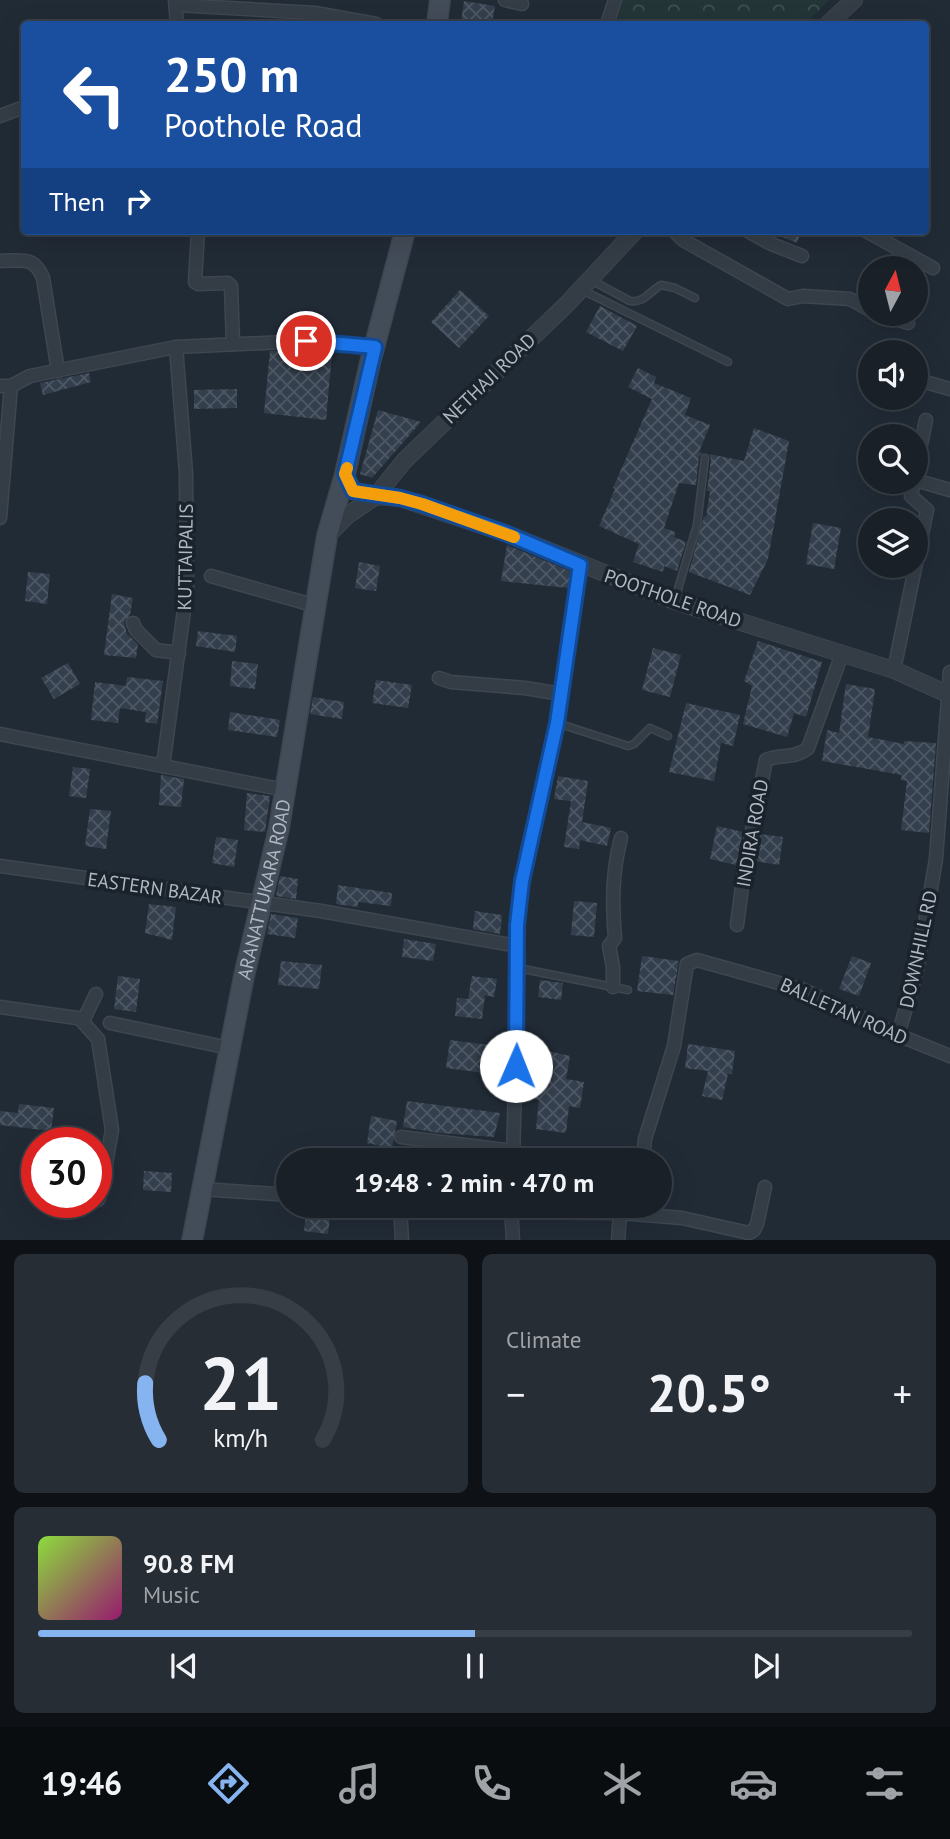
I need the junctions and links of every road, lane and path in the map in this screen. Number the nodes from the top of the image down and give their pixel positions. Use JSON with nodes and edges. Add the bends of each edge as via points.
{"nodes":[{"id":1,"x":440,"y":0,"type":"edge"},
{"id":2,"x":505,"y":0,"type":"edge"},
{"id":3,"x":615,"y":0,"type":"edge"},
{"id":4,"x":854,"y":0,"type":"edge"},
{"id":5,"x":176,"y":3,"type":"edge"},
{"id":6,"x":522,"y":4,"type":"dead end"},
{"id":7,"x":177,"y":21,"type":"edge"},
{"id":8,"x":359,"y":21,"type":"edge"},
{"id":9,"x":436,"y":21,"type":"edge"},
{"id":10,"x":608,"y":21,"type":"edge"},
{"id":11,"x":831,"y":21,"type":"edge"},
{"id":12,"x":21,"y":108,"type":"edge"},
{"id":13,"x":0,"y":116,"type":"edge"},
{"id":14,"x":198,"y":235,"type":"edge"},
{"id":15,"x":404,"y":235,"type":"edge"},
{"id":16,"x":631,"y":235,"type":"edge"},
{"id":17,"x":678,"y":235,"type":"edge"},
{"id":18,"x":755,"y":235,"type":"edge"},
{"id":19,"x":873,"y":235,"type":"edge"},
{"id":20,"x":802,"y":256,"type":"dead end"},
{"id":21,"x":0,"y":261,"type":"edge"},
{"id":22,"x":933,"y":268,"type":"dead end"},
{"id":23,"x":585,"y":285,"type":"junction"},
{"id":24,"x":695,"y":298,"type":"dead end"},
{"id":25,"x":858,"y":303,"type":"edge"},
{"id":26,"x":233,"y":344,"type":"junction"},
{"id":27,"x":176,"y":347,"type":"junction"},
{"id":28,"x":375,"y":347,"type":"junction"},
{"id":29,"x":728,"y":362,"type":"dead end"},
{"id":30,"x":58,"y":371,"type":"junction"},
{"id":31,"x":928,"y":383,"type":"edge"},
{"id":32,"x":5,"y":386,"type":"edge"},
{"id":33,"x":950,"y":389,"type":"edge"},
{"id":34,"x":926,"y":420,"type":"dead end"},
{"id":35,"x":925,"y":424,"type":"edge"},
{"id":36,"x":705,"y":458,"type":"dead end"},
{"id":37,"x":345,"y":474,"type":"junction"},
{"id":38,"x":928,"y":484,"type":"edge"},
{"id":39,"x":950,"y":491,"type":"edge"},
{"id":40,"x":911,"y":494,"type":"edge"},
{"id":41,"x":376,"y":496,"type":"junction"},
{"id":42,"x":0,"y":518,"type":"edge"},
{"id":43,"x":327,"y":536,"type":"junction"},
{"id":44,"x":580,"y":565,"type":"junction"},
{"id":45,"x":211,"y":576,"type":"dead end"},
{"id":46,"x":674,"y":601,"type":"junction"},
{"id":47,"x":316,"y":606,"type":"junction"},
{"id":48,"x":133,"y":622,"type":"dead end"},
{"id":49,"x":179,"y":653,"type":"junction"},
{"id":50,"x":842,"y":654,"type":"junction"},
{"id":51,"x":894,"y":670,"type":"junction"},
{"id":52,"x":950,"y":672,"type":"edge"},
{"id":53,"x":439,"y":678,"type":"dead end"},
{"id":54,"x":561,"y":694,"type":"junction"},
{"id":55,"x":948,"y":695,"type":"edge"},
{"id":56,"x":557,"y":723,"type":"junction"},
{"id":57,"x":668,"y":736,"type":"dead end"},
{"id":58,"x":1,"y":738,"type":"edge"},
{"id":59,"x":163,"y":766,"type":"junction"},
{"id":60,"x":285,"y":790,"type":"junction"},
{"id":61,"x":621,"y":838,"type":"dead end"},
{"id":62,"x":0,"y":866,"type":"edge"},
{"id":63,"x":262,"y":903,"type":"junction"},
{"id":64,"x":737,"y":925,"type":"dead end"},
{"id":65,"x":516,"y":946,"type":"junction"},
{"id":66,"x":518,"y":968,"type":"junction"},
{"id":67,"x":612,"y":987,"type":"junction"},
{"id":68,"x":628,"y":990,"type":"dead end"},
{"id":69,"x":96,"y":994,"type":"dead end"},
{"id":70,"x":0,"y":1007,"type":"edge"},
{"id":71,"x":80,"y":1019,"type":"junction"},
{"id":72,"x":110,"y":1023,"type":"dead end"},
{"id":73,"x":898,"y":1035,"type":"junction"},
{"id":74,"x":229,"y":1048,"type":"junction"},
{"id":75,"x":950,"y":1056,"type":"edge"},
{"id":76,"x":112,"y":1127,"type":"edge"},
{"id":77,"x":401,"y":1137,"type":"dead end"},
{"id":78,"x":466,"y":1148,"type":"edge"},
{"id":79,"x":514,"y":1148,"type":"edge"},
{"id":80,"x":644,"y":1148,"type":"edge"},
{"id":81,"x":765,"y":1187,"type":"dead end"},
{"id":82,"x":202,"y":1189,"type":"junction"},
{"id":83,"x":276,"y":1194,"type":"edge"},
{"id":84,"x":672,"y":1216,"type":"edge"},
{"id":85,"x":401,"y":1218,"type":"edge"},
{"id":86,"x":512,"y":1218,"type":"edge"},
{"id":87,"x":620,"y":1218,"type":"edge"},
{"id":88,"x":192,"y":1240,"type":"edge"},
{"id":89,"x":402,"y":1240,"type":"edge"},
{"id":90,"x":513,"y":1240,"type":"edge"},
{"id":91,"x":618,"y":1240,"type":"edge"}],
"edges":[{"from":1,"to":9,"type":"main road"},
{"from":2,"to":6,"type":"street"},
{"from":3,"to":10,"type":"street"},
{"from":4,"to":11,"type":"street"},
{"from":5,"to":7,"type":"street"},
{"from":5,"to":8,"type":"street","via":[[314,13]]},
{"from":12,"to":13,"type":"street"},
{"from":14,"to":26,"type":"street","via":[[195,282],[231,286]]},
{"from":15,"to":28,"type":"main road","name":"ARANATTUKARA ROAD"},
{"from":16,"to":23,"type":"street","name":"NETHAJI ROAD"},
{"from":17,"to":25,"type":"street","via":[[788,299],[803,296]]},
{"from":18,"to":20,"type":"street"},
{"from":19,"to":22,"type":"street"},
{"from":21,"to":30,"type":"street","via":[[33,262],[39,267]]},
{"from":23,"to":24,"type":"lane","via":[[637,302],[661,285]]},
{"from":23,"to":29,"type":"lane"},
{"from":23,"to":41,"type":"street","name":"NETHAJI ROAD","via":[[414,451]]},
{"from":26,"to":27,"type":"street"},
{"from":26,"to":28,"type":"street","via":[[306,341]]},
{"from":27,"to":30,"type":"street"},
{"from":27,"to":49,"type":"street","name":"KUTTAIPALIS","via":[[187,486],[187,588]]},
{"from":28,"to":37,"type":"main road","name":"ARANATTUKARA ROAD"},
{"from":30,"to":32,"type":"street"},
{"from":31,"to":33,"type":"street"},
{"from":32,"to":42,"type":"street"},
{"from":34,"to":35,"type":"street"},
{"from":36,"to":46,"type":"lane","via":[[697,525]]},
{"from":37,"to":41,"type":"street","via":[[353,491]]},
{"from":37,"to":43,"type":"main road","name":"ARANATTUKARA ROAD"},
{"from":38,"to":39,"type":"street"},
{"from":40,"to":51,"type":"street","via":[[928,510]]},
{"from":41,"to":43,"type":"street"},
{"from":41,"to":44,"type":"street","name":"POOTHOLE ROAD","via":[[422,504]]},
{"from":43,"to":47,"type":"main road","name":"ARANATTUKARA ROAD"},
{"from":44,"to":46,"type":"street","name":"POOTHOLE ROAD"},
{"from":44,"to":54,"type":"street"},
{"from":45,"to":47,"type":"street"},
{"from":46,"to":50,"type":"street","name":"POOTHOLE ROAD"},
{"from":47,"to":60,"type":"main road","name":"ARANATTUKARA ROAD"},
{"from":48,"to":49,"type":"street","via":[[156,650]]},
{"from":49,"to":59,"type":"street","name":"KUTTAIPALIS"},
{"from":50,"to":51,"type":"street","name":"POOTHOLE ROAD"},
{"from":50,"to":64,"type":"street","name":"INDIRA ROAD","via":[[808,748],[800,755],[766,760]]},
{"from":51,"to":55,"type":"street","name":"POOTHOLE ROAD"},
{"from":52,"to":55,"type":"street","name":"DOWNHILL RD"},
{"from":53,"to":54,"type":"street"},
{"from":54,"to":56,"type":"street"},
{"from":55,"to":73,"type":"street","name":"DOWNHILL RD","via":[[935,872],[917,971]]},
{"from":56,"to":57,"type":"lane","via":[[628,746],[650,728]]},
{"from":56,"to":65,"type":"street","via":[[526,856]]},
{"from":58,"to":59,"type":"street"},
{"from":59,"to":60,"type":"street"},
{"from":60,"to":63,"type":"main road","name":"ARANATTUKARA ROAD"},
{"from":61,"to":67,"type":"street","via":[[612,899],[615,938],[609,946]]},
{"from":62,"to":63,"type":"street","name":"EASTERN BAZAR"},
{"from":63,"to":65,"type":"street","name":"EASTERN BAZAR"},
{"from":63,"to":74,"type":"main road","name":"ARANATTUKARA ROAD"},
{"from":65,"to":66,"type":"street"},
{"from":66,"to":67,"type":"lane"},
{"from":66,"to":79,"type":"street"},
{"from":67,"to":68,"type":"lane"},
{"from":69,"to":71,"type":"street"},
{"from":70,"to":71,"type":"street"},
{"from":71,"to":76,"type":"street","via":[[98,1039]]},
{"from":72,"to":74,"type":"street"},
{"from":73,"to":75,"type":"street","name":"BALLETAN ROAD"},
{"from":73,"to":80,"type":"street","name":"BALLETAN ROAD","via":[[804,990],[697,960],[687,964],[674,1046]]},
{"from":74,"to":82,"type":"main road","name":"ARANATTUKARA ROAD"},
{"from":77,"to":78,"type":"street"},
{"from":81,"to":84,"type":"street","via":[[757,1224],[749,1233]]},
{"from":82,"to":83,"type":"street"},
{"from":82,"to":88,"type":"main road","name":"ARANATTUKARA ROAD"},
{"from":85,"to":89,"type":"street"},
{"from":86,"to":90,"type":"street"},
{"from":87,"to":91,"type":"street"}]}
